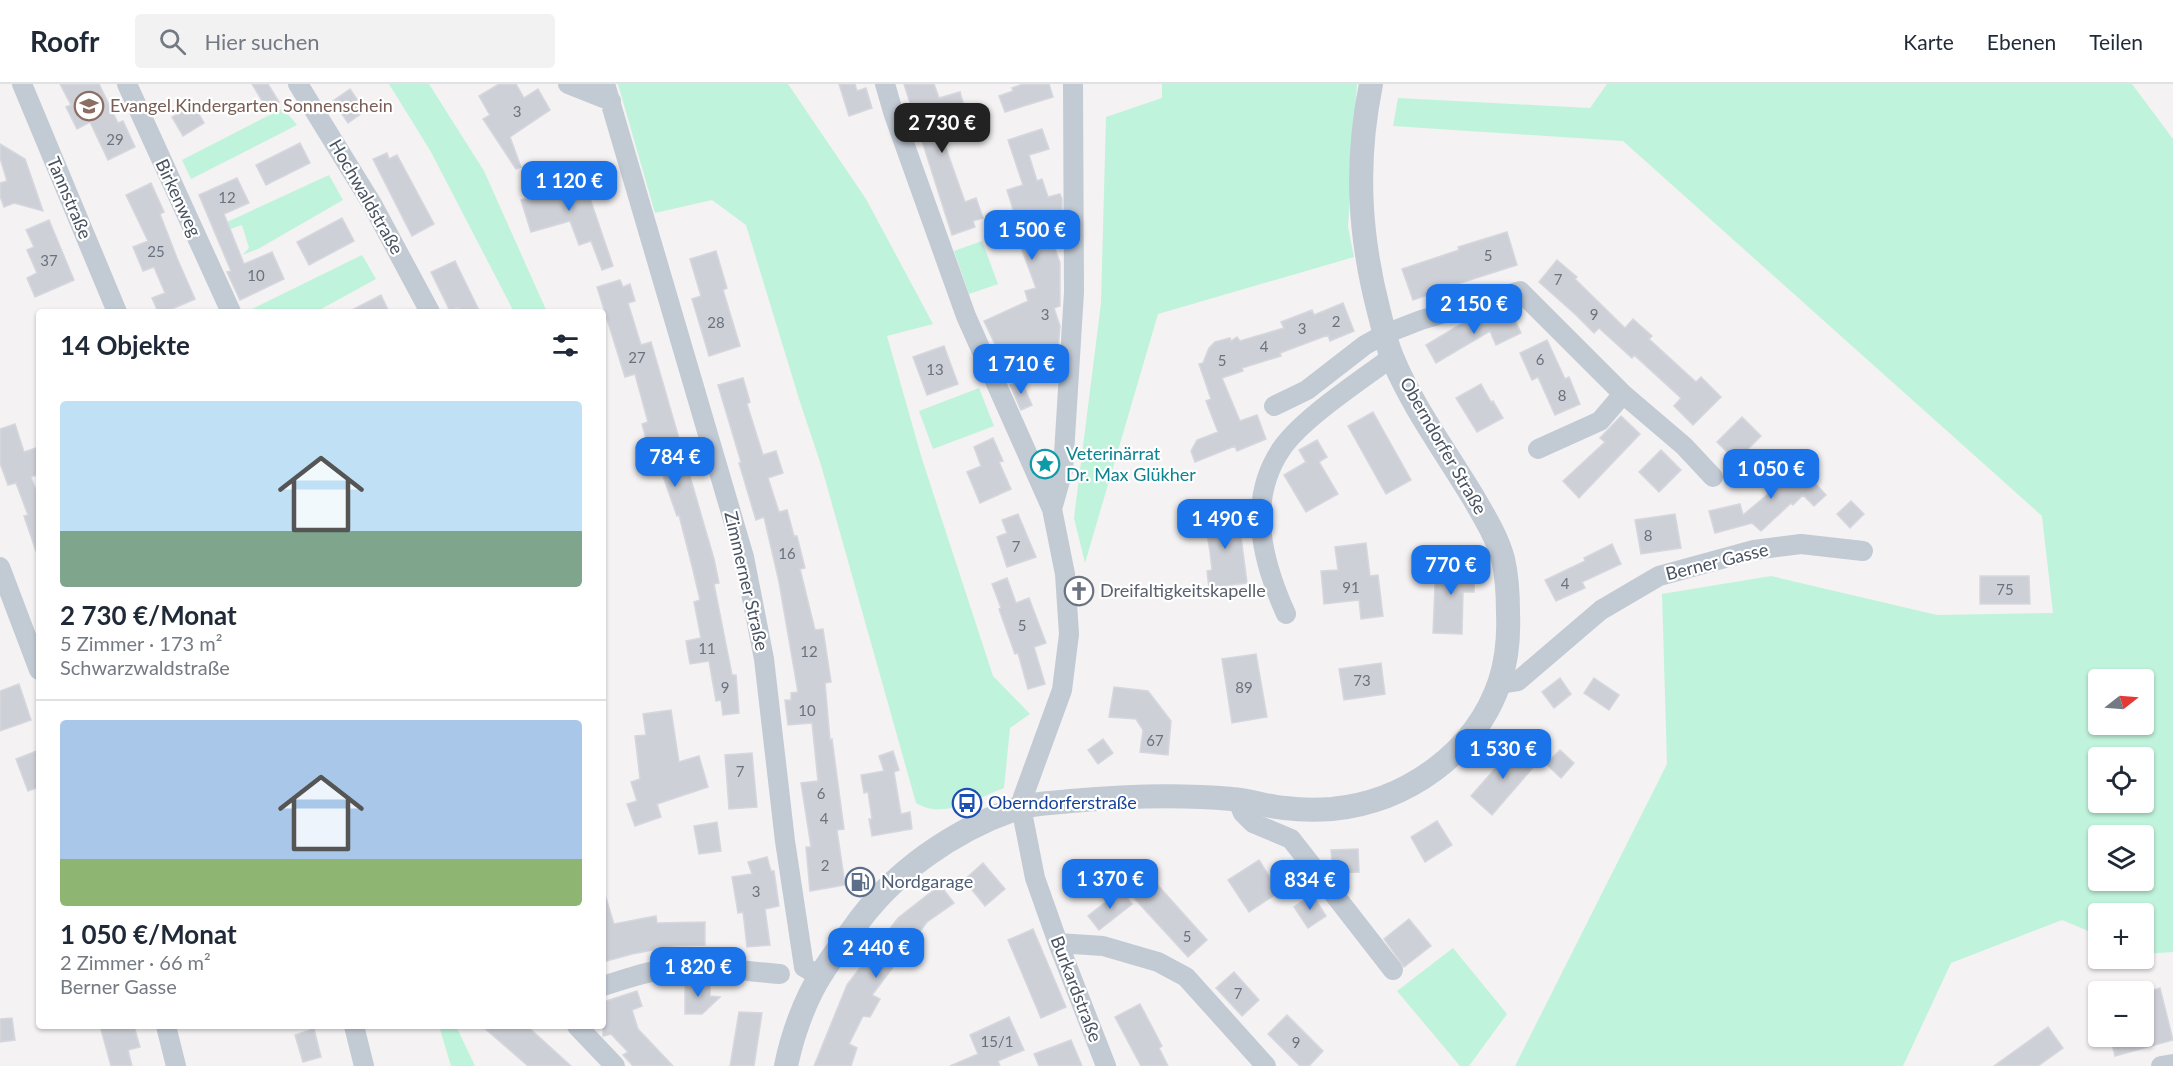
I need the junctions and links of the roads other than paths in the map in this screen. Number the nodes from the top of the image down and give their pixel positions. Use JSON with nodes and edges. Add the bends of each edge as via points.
{"nodes":[{"id":1,"x":22,"y":84,"type":"edge"},
{"id":2,"x":127,"y":84,"type":"edge"},
{"id":3,"x":298,"y":84,"type":"edge"},
{"id":4,"x":568,"y":84,"type":"edge"},
{"id":5,"x":885,"y":84,"type":"edge"},
{"id":6,"x":1072,"y":84,"type":"edge"},
{"id":7,"x":1371,"y":84,"type":"edge"},
{"id":8,"x":608,"y":92,"type":"edge"},
{"id":9,"x":116,"y":309,"type":"edge"},
{"id":10,"x":230,"y":309,"type":"edge"},
{"id":11,"x":428,"y":309,"type":"edge"},
{"id":12,"x":1385,"y":334,"type":"junction"},
{"id":13,"x":1392,"y":357,"type":"junction"},
{"id":14,"x":1623,"y":394,"type":"junction"},
{"id":15,"x":1274,"y":406,"type":"dead end"},
{"id":16,"x":1538,"y":449,"type":"dead end"},
{"id":17,"x":1713,"y":477,"type":"dead end"},
{"id":18,"x":1052,"y":509,"type":"junction"},
{"id":19,"x":1863,"y":551,"type":"dead end"},
{"id":20,"x":0,"y":567,"type":"edge"},
{"id":21,"x":1286,"y":614,"type":"dead end"},
{"id":22,"x":36,"y":662,"type":"edge"},
{"id":23,"x":1499,"y":684,"type":"junction"},
{"id":24,"x":1237,"y":799,"type":"junction"},
{"id":25,"x":1022,"y":807,"type":"junction"},
{"id":26,"x":1058,"y":943,"type":"junction"},
{"id":27,"x":1393,"y":969,"type":"dead end"},
{"id":28,"x":780,"y":974,"type":"dead end"},
{"id":29,"x":820,"y":976,"type":"junction"},
{"id":30,"x":606,"y":985,"type":"edge"},
{"id":31,"x":167,"y":1029,"type":"edge"},
{"id":32,"x":355,"y":1029,"type":"edge"},
{"id":33,"x":580,"y":1029,"type":"edge"},
{"id":34,"x":2173,"y":1064,"type":"edge"},
{"id":35,"x":176,"y":1066,"type":"edge"},
{"id":36,"x":364,"y":1066,"type":"edge"},
{"id":37,"x":615,"y":1066,"type":"edge"},
{"id":38,"x":786,"y":1066,"type":"edge"},
{"id":39,"x":1106,"y":1066,"type":"edge"},
{"id":40,"x":1266,"y":1066,"type":"edge"},
{"id":41,"x":2161,"y":1066,"type":"edge"}],
"edges":[{"from":1,"to":9,"type":"street","name":"Tannstraße"},
{"from":2,"to":10,"type":"street","name":"Birkenweg"},
{"from":3,"to":11,"type":"street","name":"Hochwaldstraße","via":[[372,204]]},
{"from":4,"to":8,"type":"street"},
{"from":5,"to":18,"type":"street","via":[[966,316]]},
{"from":6,"to":18,"type":"street","via":[[1074,292],[1063,470]]},
{"from":7,"to":12,"type":"street","name":"Oberndorfer Straße","via":[[1362,138],[1360,193],[1364,239]]},
{"from":8,"to":29,"type":"street","name":"Zimmerner Straße","via":[[744,557],[763,647],[804,967]]},
{"from":12,"to":13,"type":"street","name":"Oberndorfer Straße"},
{"from":12,"to":14,"type":"street","via":[[1520,291]]},
{"from":12,"to":15,"type":"street","via":[[1307,390]]},
{"from":13,"to":21,"type":"street","name":"Oberndorfer Straße","via":[[1312,417],[1283,446],[1269,469],[1260,502],[1263,540],[1272,582]]},
{"from":13,"to":23,"type":"street","name":"Oberndorfer Straße","via":[[1487,520],[1503,558],[1509,635]]},
{"from":14,"to":16,"type":"street","via":[[1600,420]]},
{"from":14,"to":17,"type":"street"},
{"from":18,"to":25,"type":"street","via":[[1065,574],[1069,634],[1062,690]]},
{"from":19,"to":23,"type":"street","name":"Berner Gasse","via":[[1801,544],[1754,550],[1659,576],[1601,610],[1518,681]]},
{"from":20,"to":22,"type":"street"},
{"from":23,"to":24,"type":"street","name":"Oberndorfer Straße","via":[[1481,720],[1449,759],[1408,788],[1370,802],[1331,809],[1285,808]]},
{"from":24,"to":25,"type":"street","name":"Oberndorfer Straße","via":[[1112,797]]},
{"from":24,"to":27,"type":"street","via":[[1253,823],[1291,839]]},
{"from":25,"to":26,"type":"street","name":"Burkardstraße","via":[[1035,878]]},
{"from":25,"to":29,"type":"street","name":"Oberndorfer Straße","via":[[963,832],[915,863],[870,904]]},
{"from":26,"to":39,"type":"street","name":"Burkardstraße"},
{"from":26,"to":40,"type":"street","via":[[1103,946],[1158,962],[1186,978]]},
{"from":28,"to":30,"type":"street","via":[[668,969]]},
{"from":29,"to":38,"type":"street","name":"Oberndorfer Straße","via":[[791,1041]]},
{"from":31,"to":35,"type":"street"},
{"from":32,"to":36,"type":"street"},
{"from":33,"to":37,"type":"street"},
{"from":34,"to":41,"type":"street"}]}
